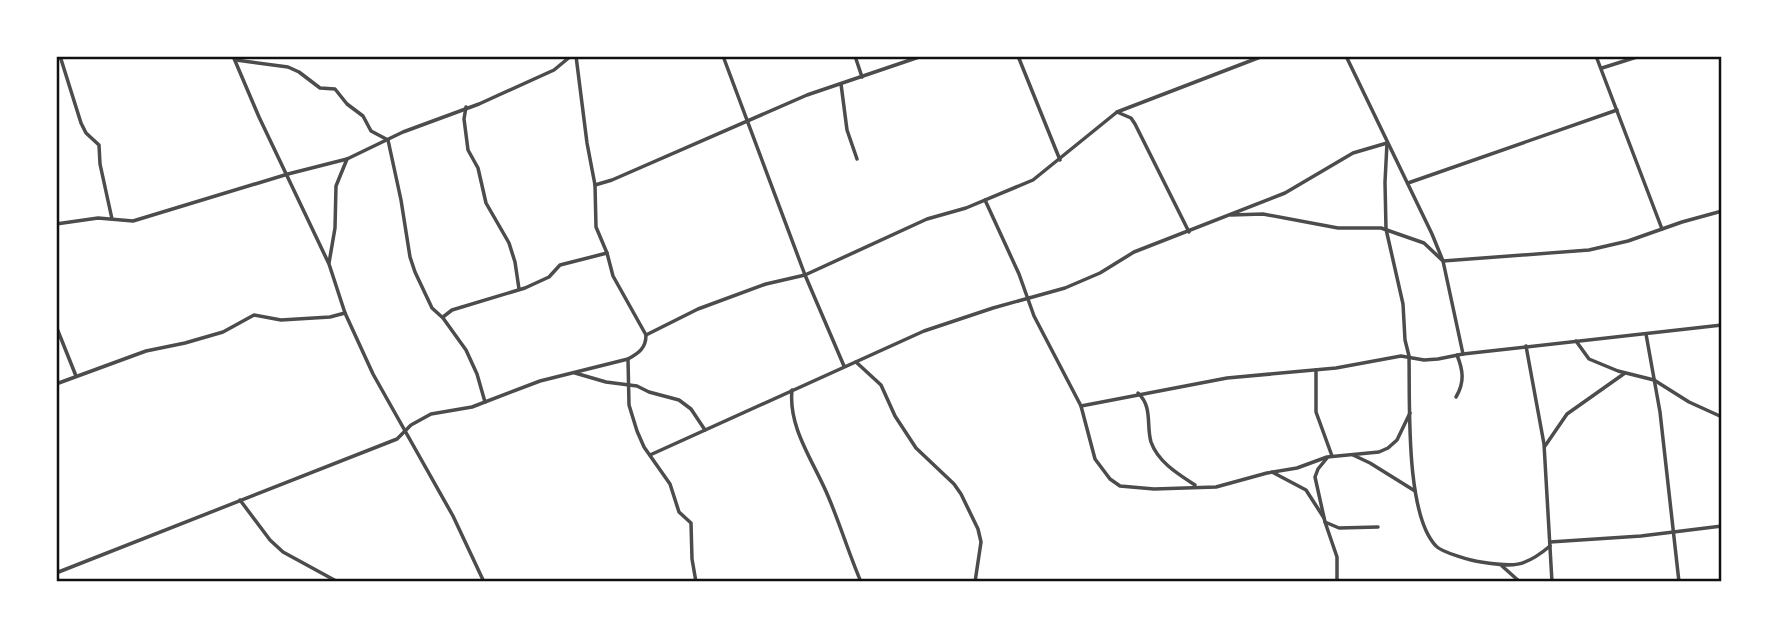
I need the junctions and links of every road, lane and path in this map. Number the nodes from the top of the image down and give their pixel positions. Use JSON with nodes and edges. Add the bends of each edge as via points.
{"nodes":[{"id":1,"x":60,"y":56,"type":"edge"},
{"id":2,"x":573,"y":56,"type":"edge"},
{"id":3,"x":723,"y":56,"type":"edge"},
{"id":4,"x":855,"y":56,"type":"edge"},
{"id":5,"x":922,"y":56,"type":"edge"},
{"id":6,"x":1018,"y":56,"type":"edge"},
{"id":7,"x":1263,"y":56,"type":"edge"},
{"id":8,"x":1346,"y":56,"type":"edge"},
{"id":9,"x":1596,"y":56,"type":"edge"},
{"id":10,"x":1640,"y":56,"type":"edge"},
{"id":11,"x":235,"y":58,"type":"edge"},
{"id":12,"x":1601,"y":68,"type":"junction"},
{"id":13,"x":862,"y":77,"type":"junction"},
{"id":14,"x":841,"y":84,"type":"junction"},
{"id":15,"x":466,"y":107,"type":"junction"},
{"id":16,"x":1617,"y":110,"type":"junction"},
{"id":17,"x":1117,"y":111,"type":"junction"},
{"id":18,"x":747,"y":122,"type":"junction"},
{"id":19,"x":388,"y":140,"type":"junction"},
{"id":20,"x":1388,"y":143,"type":"junction"},
{"id":21,"x":347,"y":159,"type":"junction"},
{"id":22,"x":857,"y":159,"type":"dead end"},
{"id":23,"x":1060,"y":160,"type":"junction"},
{"id":24,"x":288,"y":174,"type":"junction"},
{"id":25,"x":1408,"y":183,"type":"junction"},
{"id":26,"x":595,"y":185,"type":"junction"},
{"id":27,"x":985,"y":200,"type":"junction"},
{"id":28,"x":1722,"y":211,"type":"edge"},
{"id":29,"x":1229,"y":215,"type":"junction"},
{"id":30,"x":113,"y":219,"type":"junction"},
{"id":31,"x":56,"y":224,"type":"edge"},
{"id":32,"x":1386,"y":229,"type":"junction"},
{"id":33,"x":1662,"y":229,"type":"junction"},
{"id":34,"x":1189,"y":233,"type":"junction"},
{"id":35,"x":607,"y":253,"type":"junction"},
{"id":36,"x":1443,"y":261,"type":"junction"},
{"id":37,"x":329,"y":264,"type":"junction"},
{"id":38,"x":806,"y":275,"type":"junction"},
{"id":39,"x":519,"y":289,"type":"junction"},
{"id":40,"x":1028,"y":299,"type":"junction"},
{"id":41,"x":345,"y":313,"type":"junction"},
{"id":42,"x":443,"y":318,"type":"junction"},
{"id":43,"x":1722,"y":325,"type":"edge"},
{"id":44,"x":56,"y":326,"type":"edge"},
{"id":45,"x":1646,"y":334,"type":"junction"},
{"id":46,"x":646,"y":335,"type":"junction"},
{"id":47,"x":1576,"y":341,"type":"junction"},
{"id":48,"x":1526,"y":346,"type":"junction"},
{"id":49,"x":1463,"y":354,"type":"junction"},
{"id":50,"x":1457,"y":355,"type":"junction"},
{"id":51,"x":1409,"y":356,"type":"junction"},
{"id":52,"x":628,"y":359,"type":"junction"},
{"id":53,"x":856,"y":361,"type":"junction"},
{"id":54,"x":844,"y":366,"type":"junction"},
{"id":55,"x":1316,"y":370,"type":"junction"},
{"id":56,"x":574,"y":372,"type":"junction"},
{"id":57,"x":1625,"y":373,"type":"junction"},
{"id":58,"x":76,"y":376,"type":"junction"},
{"id":59,"x":1654,"y":380,"type":"junction"},
{"id":60,"x":56,"y":384,"type":"edge"},
{"id":61,"x":629,"y":384,"type":"junction"},
{"id":62,"x":792,"y":390,"type":"junction"},
{"id":63,"x":1138,"y":393,"type":"junction"},
{"id":64,"x":1456,"y":397,"type":"dead end"},
{"id":65,"x":485,"y":402,"type":"junction"},
{"id":66,"x":1081,"y":406,"type":"junction"},
{"id":67,"x":1411,"y":411,"type":"junction"},
{"id":68,"x":1722,"y":418,"type":"edge"},
{"id":69,"x":405,"y":430,"type":"junction"},
{"id":70,"x":705,"y":430,"type":"junction"},
{"id":71,"x":1544,"y":448,"type":"junction"},
{"id":72,"x":1352,"y":454,"type":"junction"},
{"id":73,"x":650,"y":455,"type":"junction"},
{"id":74,"x":1330,"y":457,"type":"junction"},
{"id":75,"x":1272,"y":472,"type":"junction"},
{"id":76,"x":1196,"y":487,"type":"junction"},
{"id":77,"x":1415,"y":491,"type":"junction"},
{"id":78,"x":240,"y":500,"type":"junction"},
{"id":79,"x":1325,"y":521,"type":"junction"},
{"id":80,"x":1722,"y":526,"type":"edge"},
{"id":81,"x":1378,"y":527,"type":"dead end"},
{"id":82,"x":1674,"y":532,"type":"junction"},
{"id":83,"x":1550,"y":544,"type":"junction"},
{"id":84,"x":1502,"y":566,"type":"junction"},
{"id":85,"x":56,"y":573,"type":"edge"},
{"id":86,"x":338,"y":582,"type":"edge"},
{"id":87,"x":484,"y":582,"type":"edge"},
{"id":88,"x":696,"y":582,"type":"edge"},
{"id":89,"x":861,"y":582,"type":"edge"},
{"id":90,"x":975,"y":582,"type":"edge"},
{"id":91,"x":1338,"y":582,"type":"edge"},
{"id":92,"x":1520,"y":582,"type":"edge"},
{"id":93,"x":1552,"y":582,"type":"edge"},
{"id":94,"x":1679,"y":582,"type":"edge"}],
"edges":[{"from":1,"to":30,"type":"street","via":[[83,128],[99,145]]},
{"from":2,"to":15,"type":"street","via":[[554,70]]},
{"from":2,"to":26,"type":"street"},
{"from":3,"to":18,"type":"street"},
{"from":4,"to":13,"type":"street"},
{"from":5,"to":13,"type":"street"},
{"from":6,"to":23,"type":"street"},
{"from":7,"to":17,"type":"street"},
{"from":8,"to":20,"type":"street"},
{"from":9,"to":12,"type":"street"},
{"from":10,"to":12,"type":"street"},
{"from":11,"to":19,"type":"street","via":[[288,67],[320,88],[335,89],[363,116],[371,131]]},
{"from":11,"to":24,"type":"street"},
{"from":12,"to":16,"type":"street"},
{"from":13,"to":14,"type":"street"},
{"from":14,"to":18,"type":"street"},
{"from":14,"to":22,"type":"street"},
{"from":15,"to":19,"type":"street"},
{"from":15,"to":39,"type":"street","via":[[468,150],[478,168],[486,203],[509,243]]},
{"from":16,"to":25,"type":"street"},
{"from":16,"to":33,"type":"street"},
{"from":17,"to":23,"type":"street"},
{"from":17,"to":34,"type":"street","via":[[1135,124]]},
{"from":18,"to":26,"type":"street"},
{"from":18,"to":38,"type":"street"},
{"from":19,"to":21,"type":"street"},
{"from":19,"to":42,"type":"street","via":[[410,257],[432,308]]},
{"from":20,"to":25,"type":"street"},
{"from":20,"to":29,"type":"street","via":[[1353,153],[1285,193]]},
{"from":20,"to":32,"type":"street"},
{"from":21,"to":24,"type":"street"},
{"from":21,"to":37,"type":"street","via":[[337,186]]},
{"from":23,"to":27,"type":"street","via":[[1033,180]]},
{"from":24,"to":30,"type":"street","via":[[132,221]]},
{"from":24,"to":37,"type":"street"},
{"from":25,"to":36,"type":"street"},
{"from":26,"to":35,"type":"street","via":[[596,228]]},
{"from":27,"to":38,"type":"street","via":[[927,219]]},
{"from":27,"to":40,"type":"street"},
{"from":28,"to":33,"type":"street"},
{"from":29,"to":32,"type":"street","via":[[1262,214],[1338,229]]},
{"from":29,"to":34,"type":"street"},
{"from":30,"to":31,"type":"street"},
{"from":32,"to":36,"type":"street","via":[[1424,243]]},
{"from":32,"to":51,"type":"street"},
{"from":33,"to":36,"type":"street","via":[[1589,250]]},
{"from":34,"to":40,"type":"street","via":[[1134,253],[1065,288]]},
{"from":35,"to":39,"type":"street","via":[[560,265],[547,278]]},
{"from":35,"to":46,"type":"street","via":[[613,276]]},
{"from":36,"to":49,"type":"street"},
{"from":37,"to":41,"type":"street"},
{"from":38,"to":46,"type":"street","via":[[698,309]]},
{"from":38,"to":54,"type":"street"},
{"from":39,"to":42,"type":"street","via":[[452,310]]},
{"from":40,"to":53,"type":"street","via":[[924,331]]},
{"from":40,"to":66,"type":"street"},
{"from":41,"to":58,"type":"street","via":[[281,320],[254,315],[223,332],[146,351]]},
{"from":41,"to":69,"type":"street"},
{"from":42,"to":65,"type":"street","via":[[466,350]]},
{"from":43,"to":45,"type":"street"},
{"from":44,"to":58,"type":"street"},
{"from":45,"to":47,"type":"street"},
{"from":45,"to":59,"type":"street"},
{"from":46,"to":52,"type":"street","via":[[640,352]]},
{"from":47,"to":48,"type":"street"},
{"from":47,"to":57,"type":"street","via":[[1589,359]]},
{"from":48,"to":49,"type":"street"},
{"from":48,"to":71,"type":"street"},
{"from":49,"to":50,"type":"street"},
{"from":50,"to":51,"type":"street","via":[[1424,360]]},
{"from":50,"to":64,"type":"street","via":[[1463,374]]},
{"from":51,"to":55,"type":"street"},
{"from":51,"to":67,"type":"street"},
{"from":52,"to":56,"type":"street"},
{"from":52,"to":61,"type":"street"},
{"from":53,"to":54,"type":"street"},
{"from":53,"to":90,"type":"street","via":[[881,385],[916,448],[961,494],[981,542]]},
{"from":54,"to":62,"type":"street"},
{"from":55,"to":63,"type":"street"},
{"from":55,"to":74,"type":"street","via":[[1314,400]]},
{"from":56,"to":61,"type":"street"},
{"from":56,"to":65,"type":"street"},
{"from":57,"to":59,"type":"street"},
{"from":57,"to":71,"type":"street","via":[[1567,414]]},
{"from":58,"to":60,"type":"street"},
{"from":59,"to":68,"type":"street"},
{"from":59,"to":82,"type":"street"},
{"from":61,"to":70,"type":"street","via":[[684,402]]},
{"from":61,"to":73,"type":"street","via":[[629,405]]},
{"from":62,"to":70,"type":"street"},
{"from":62,"to":89,"type":"street","via":[[790,408],[796,428]]},
{"from":63,"to":66,"type":"street"},
{"from":63,"to":76,"type":"street","via":[[1146,406],[1157,453]]},
{"from":65,"to":69,"type":"street","via":[[431,414]]},
{"from":66,"to":76,"type":"street","via":[[1095,459],[1110,479],[1120,486]]},
{"from":67,"to":72,"type":"street","via":[[1388,448]]},
{"from":67,"to":77,"type":"street"},
{"from":69,"to":78,"type":"street","via":[[397,439]]},
{"from":69,"to":87,"type":"street"},
{"from":70,"to":73,"type":"street"},
{"from":71,"to":83,"type":"street"},
{"from":72,"to":74,"type":"street"},
{"from":72,"to":77,"type":"street"},
{"from":73,"to":88,"type":"street","via":[[670,484],[679,512],[691,523]]},
{"from":74,"to":75,"type":"street"},
{"from":74,"to":79,"type":"street","via":[[1315,477]]},
{"from":75,"to":76,"type":"street","via":[[1229,485]]},
{"from":75,"to":79,"type":"street","via":[[1306,491]]},
{"from":77,"to":84,"type":"street","via":[[1434,545],[1472,561]]},
{"from":78,"to":85,"type":"street"},
{"from":78,"to":86,"type":"street","via":[[283,552]]},
{"from":79,"to":81,"type":"street","via":[[1339,528]]},
{"from":79,"to":91,"type":"street","via":[[1337,557]]},
{"from":80,"to":82,"type":"street"},
{"from":82,"to":83,"type":"street"},
{"from":82,"to":94,"type":"street"},
{"from":83,"to":84,"type":"street","via":[[1527,564]]},
{"from":83,"to":93,"type":"street"},
{"from":84,"to":92,"type":"street"}]}
